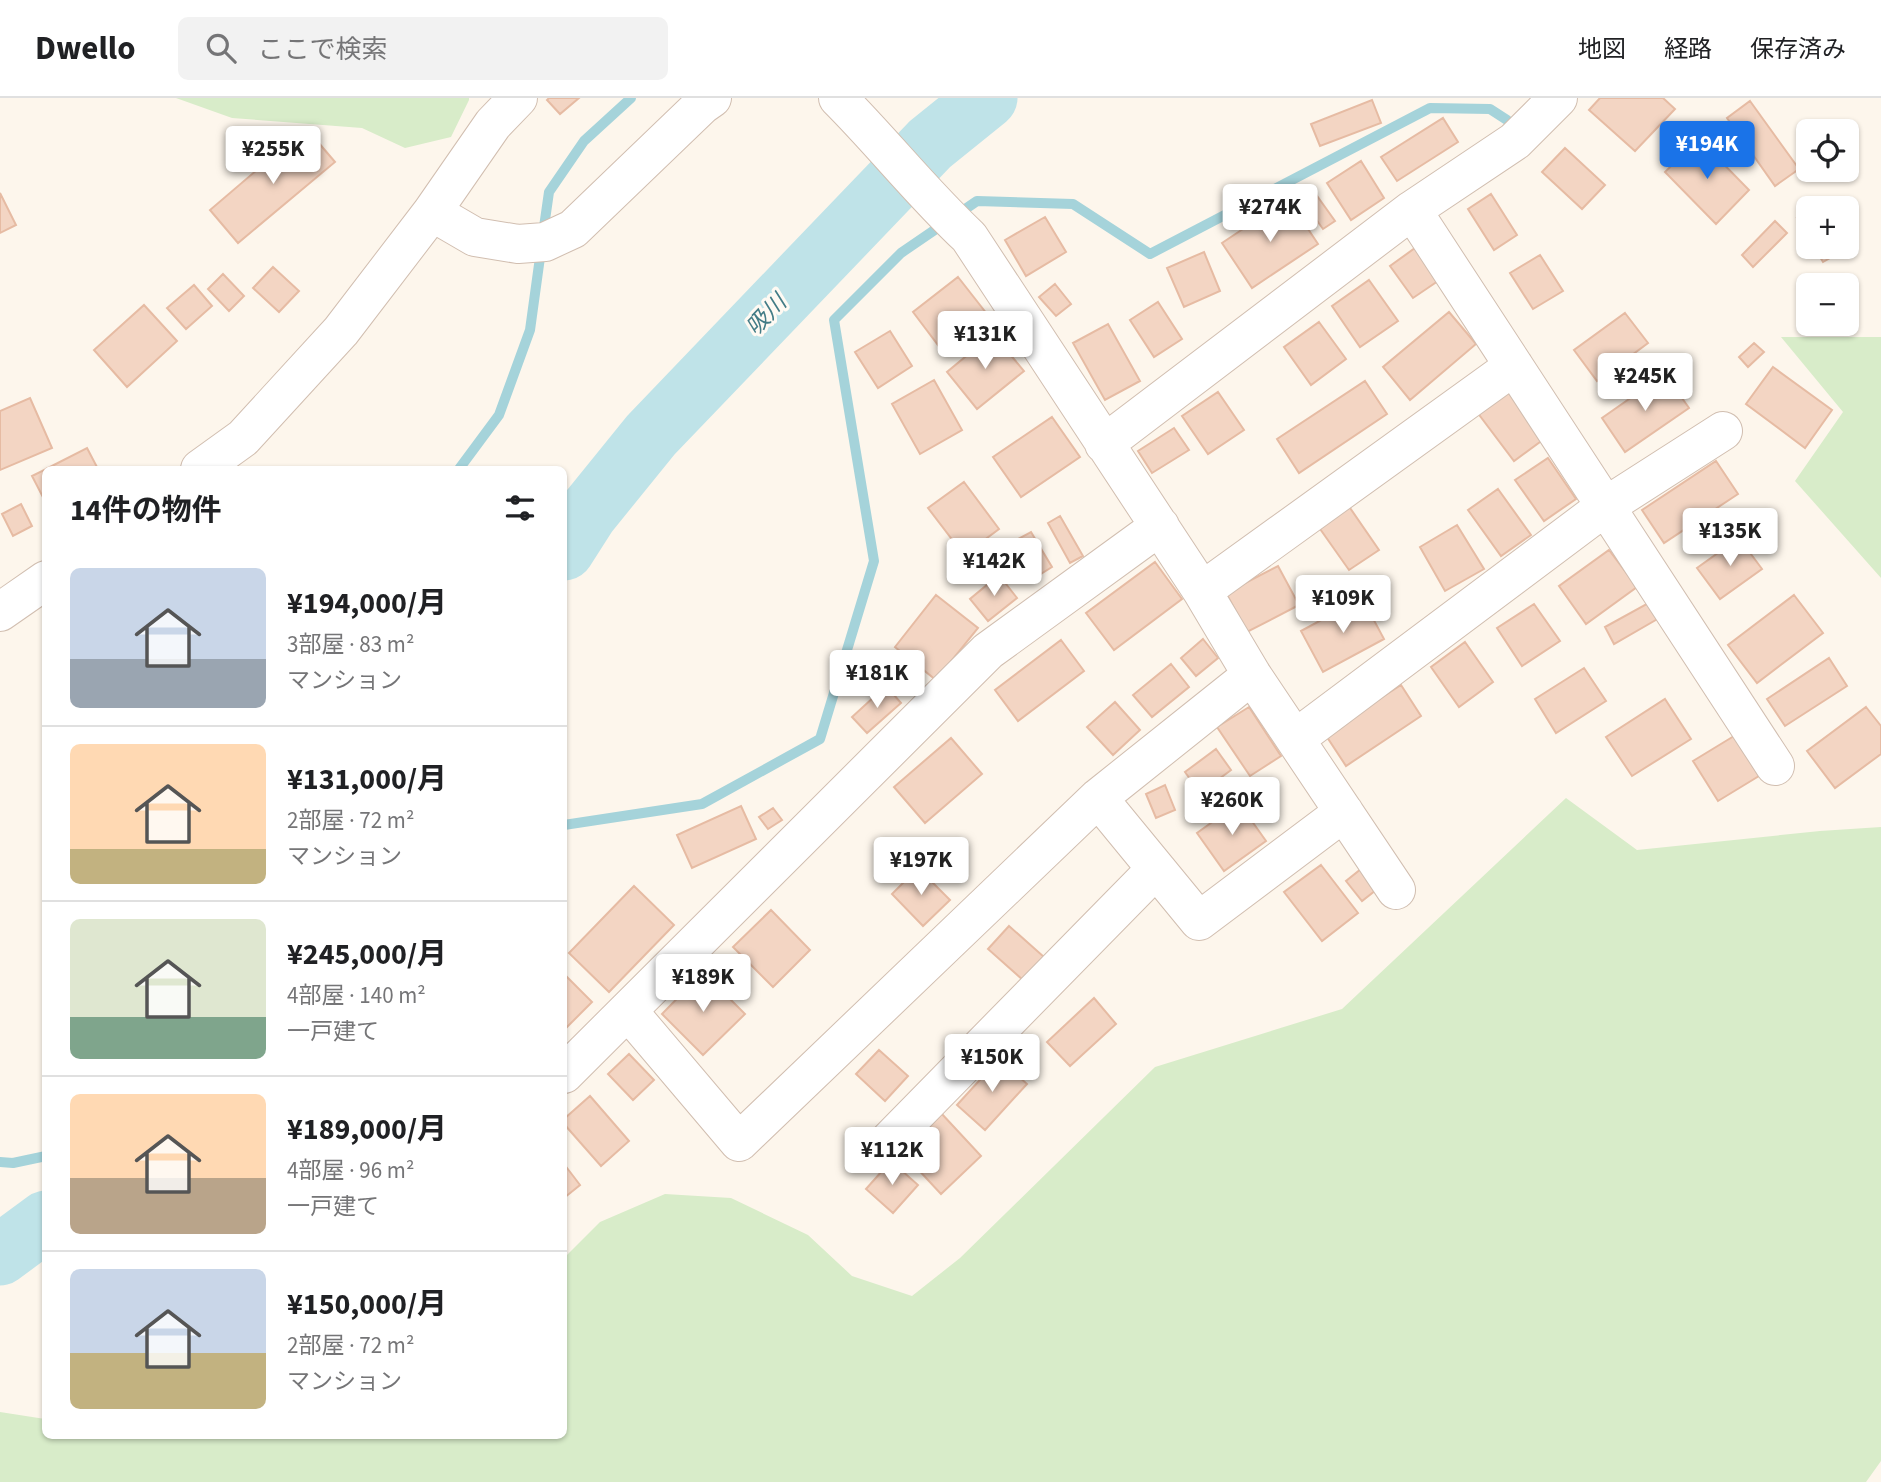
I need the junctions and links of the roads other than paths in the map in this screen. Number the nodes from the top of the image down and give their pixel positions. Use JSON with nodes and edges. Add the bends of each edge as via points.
{"nodes":[{"id":1,"x":518,"y":98,"type":"edge"},
{"id":2,"x":712,"y":98,"type":"edge"},
{"id":3,"x":838,"y":98,"type":"edge"},
{"id":4,"x":1558,"y":98,"type":"edge"},
{"id":5,"x":1412,"y":210,"type":"junction"},
{"id":6,"x":432,"y":212,"type":"junction"},
{"id":7,"x":1514,"y":366,"type":"junction"},
{"id":8,"x":1723,"y":431,"type":"dead end"},
{"id":9,"x":1104,"y":444,"type":"junction"},
{"id":10,"x":204,"y":466,"type":"edge"},
{"id":11,"x":1606,"y":506,"type":"junction"},
{"id":12,"x":1160,"y":526,"type":"junction"},
{"id":13,"x":42,"y":583,"type":"edge"},
{"id":14,"x":1202,"y":591,"type":"junction"},
{"id":15,"x":0,"y":612,"type":"edge"},
{"id":16,"x":1252,"y":675,"type":"junction"},
{"id":17,"x":1295,"y":739,"type":"junction"},
{"id":18,"x":1775,"y":766,"type":"dead end"},
{"id":19,"x":1098,"y":799,"type":"junction"},
{"id":20,"x":1344,"y":812,"type":"junction"},
{"id":21,"x":1156,"y":869,"type":"junction"},
{"id":22,"x":1396,"y":890,"type":"dead end"},
{"id":23,"x":628,"y":1011,"type":"junction"},
{"id":24,"x":567,"y":1071,"type":"edge"},
{"id":25,"x":885,"y":1145,"type":"dead end"}],
"edges":[{"from":1,"to":6,"type":"street","via":[[493,124]]},
{"from":2,"to":6,"type":"street","via":[[573,229],[545,242],[518,244],[475,237]]},
{"from":3,"to":9,"type":"street","via":[[969,237]]},
{"from":4,"to":5,"type":"street","via":[[1515,141]]},
{"from":5,"to":7,"type":"street"},
{"from":5,"to":9,"type":"street"},
{"from":6,"to":10,"type":"street","via":[[341,331],[243,438]]},
{"from":7,"to":11,"type":"street"},
{"from":7,"to":14,"type":"street"},
{"from":8,"to":11,"type":"street"},
{"from":9,"to":12,"type":"street"},
{"from":11,"to":17,"type":"street"},
{"from":11,"to":18,"type":"street"},
{"from":12,"to":14,"type":"street"},
{"from":12,"to":23,"type":"street","via":[[988,651]]},
{"from":13,"to":15,"type":"street"},
{"from":14,"to":16,"type":"street"},
{"from":16,"to":17,"type":"street"},
{"from":16,"to":19,"type":"street"},
{"from":17,"to":20,"type":"street"},
{"from":19,"to":21,"type":"street"},
{"from":19,"to":23,"type":"street","via":[[739,1142]]},
{"from":20,"to":21,"type":"street","via":[[1199,921]]},
{"from":20,"to":22,"type":"street"},
{"from":21,"to":25,"type":"street"},
{"from":23,"to":24,"type":"street"}]}
